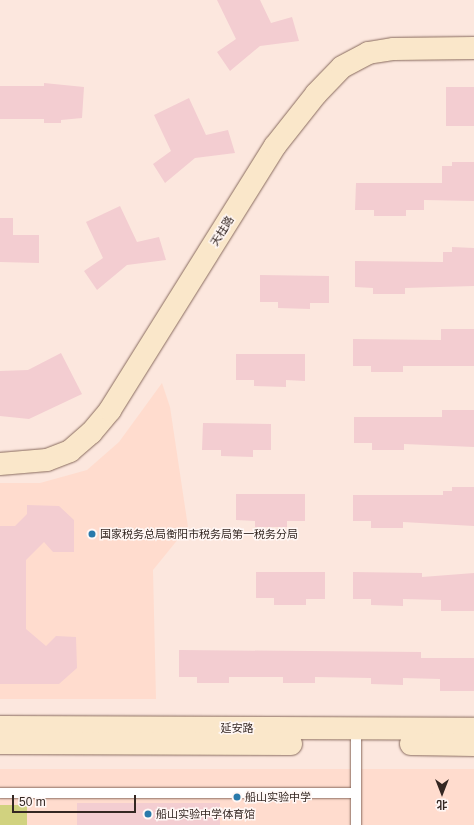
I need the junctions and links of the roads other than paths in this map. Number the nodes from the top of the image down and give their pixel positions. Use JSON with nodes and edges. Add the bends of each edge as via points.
{"nodes":[{"id":1,"x":474,"y":48,"type":"edge"},
{"id":2,"x":0,"y":464,"type":"edge"},
{"id":3,"x":0,"y":727,"type":"edge"},
{"id":4,"x":474,"y":729,"type":"edge"},
{"id":5,"x":356,"y":736,"type":"junction"},
{"id":6,"x":0,"y":743,"type":"edge"},
{"id":7,"x":474,"y":744,"type":"edge"},
{"id":8,"x":0,"y":793,"type":"edge"},
{"id":9,"x":356,"y":793,"type":"junction"},
{"id":10,"x":356,"y":825,"type":"edge"}],
"edges":[{"from":1,"to":2,"type":"main road","name":"天柱路","via":[[394,48],[368,53],[342,67],[316,94],[275,146],[110,410],[91,433],[70,451],[47,460]]},
{"from":3,"to":5,"type":"main road","name":"延安路"},
{"from":4,"to":5,"type":"main road","name":"延安路"},
{"from":5,"to":6,"type":"main road","name":"延安路"},
{"from":5,"to":7,"type":"main road","name":"延安路"},
{"from":5,"to":9,"type":"lane"},
{"from":8,"to":9,"type":"lane"},
{"from":9,"to":10,"type":"lane"}]}
